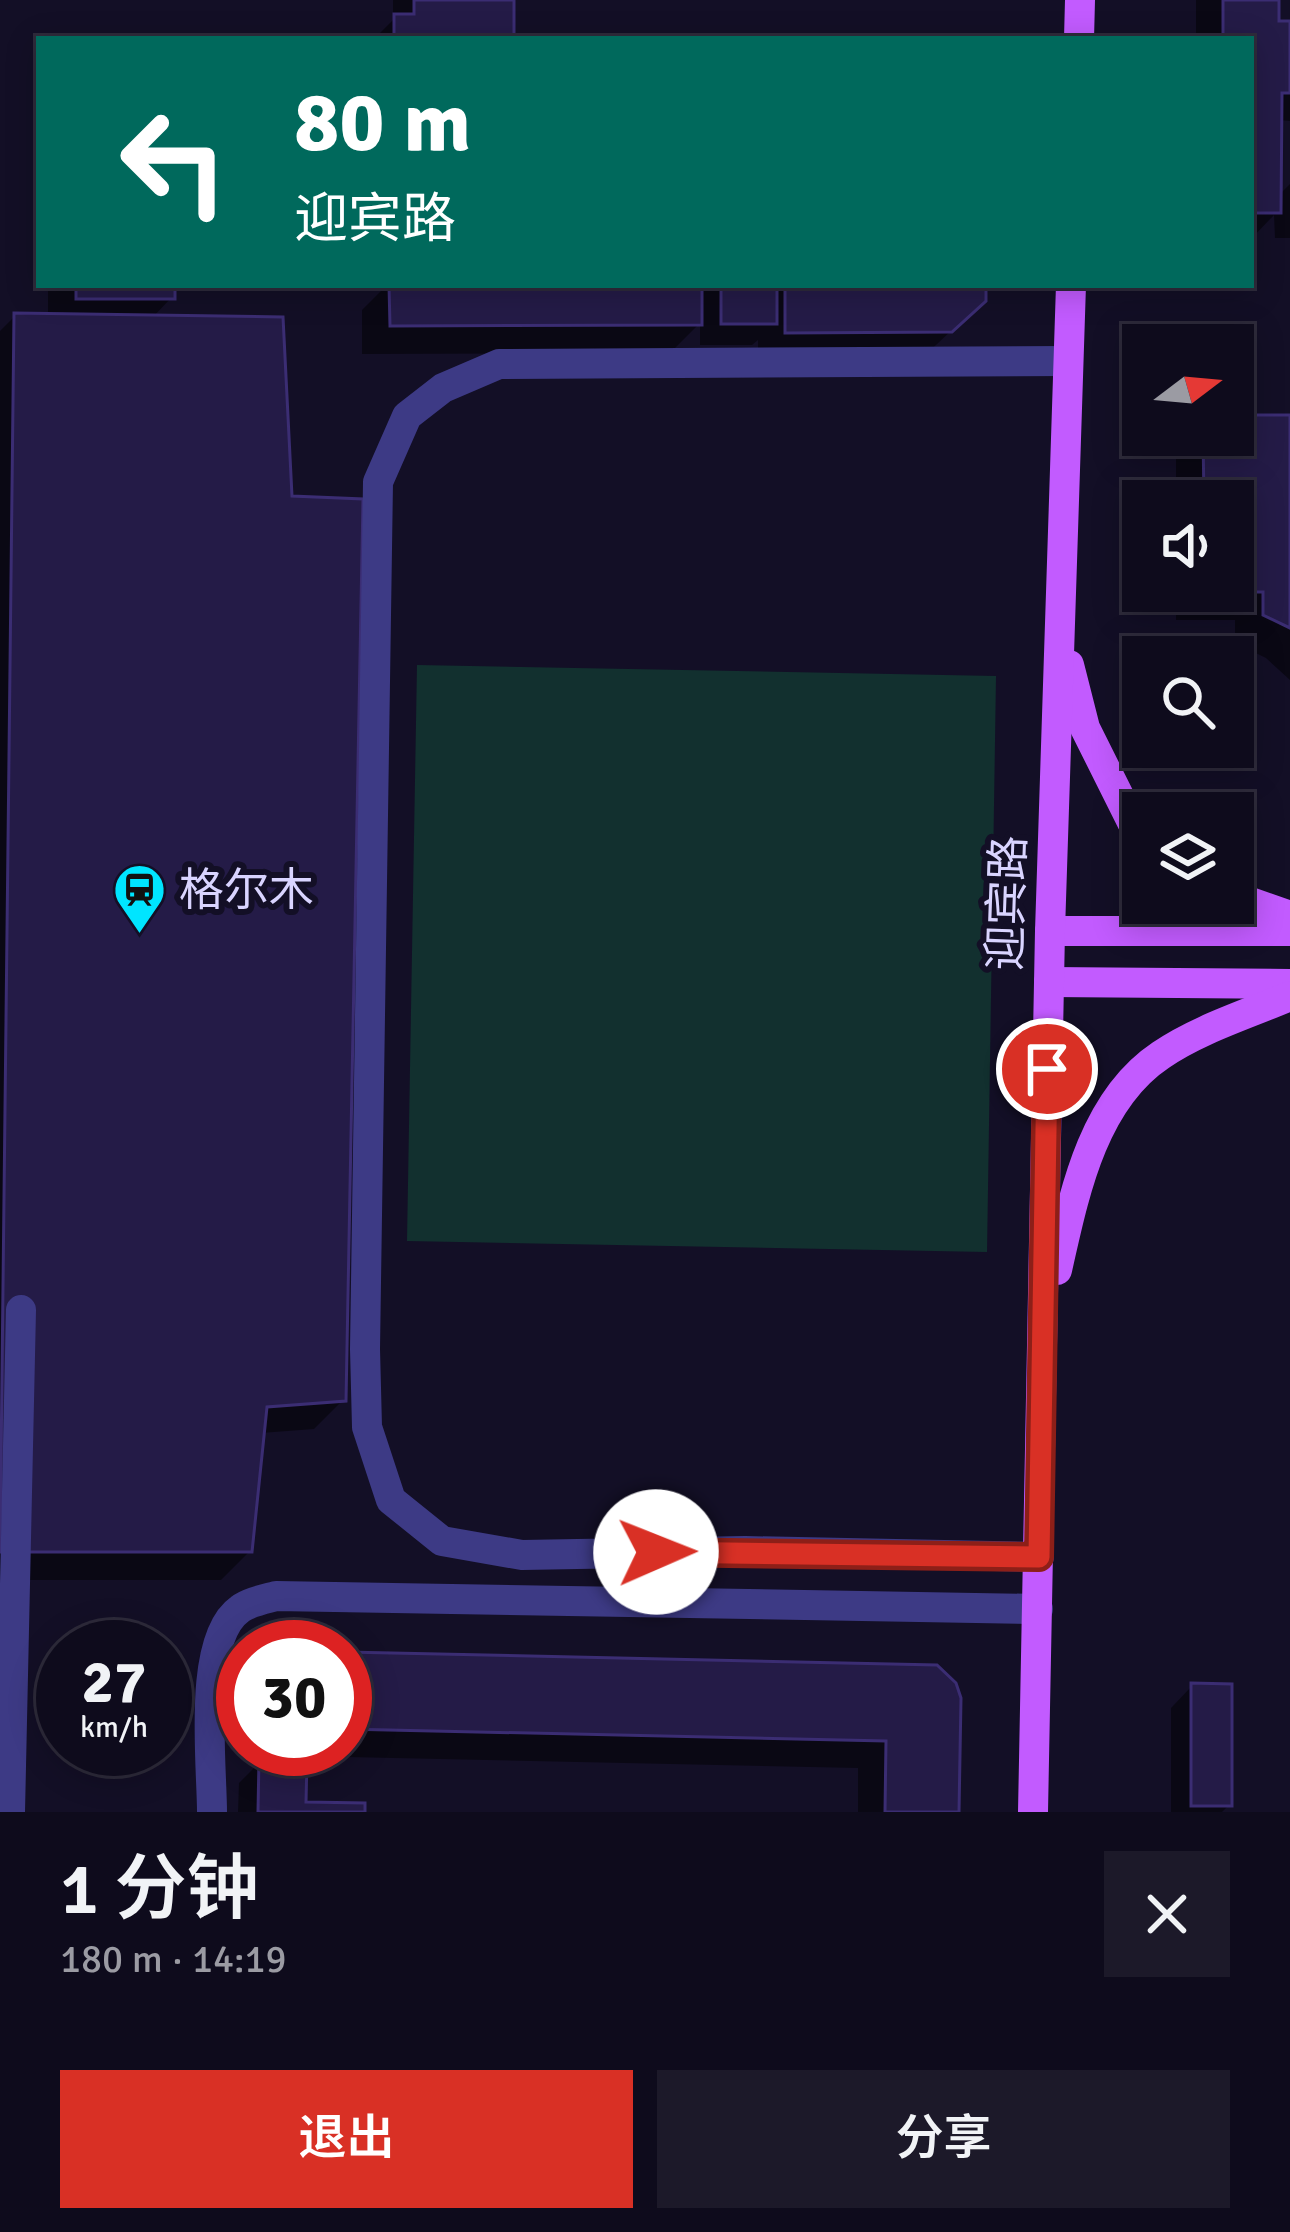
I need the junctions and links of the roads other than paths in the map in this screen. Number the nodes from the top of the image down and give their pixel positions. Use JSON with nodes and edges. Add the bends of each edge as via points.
{"nodes":[{"id":1,"x":1080,"y":0,"type":"edge"},
{"id":2,"x":1079,"y":36,"type":"edge"},
{"id":3,"x":1071,"y":288,"type":"edge"},
{"id":4,"x":1068,"y":361,"type":"junction"},
{"id":5,"x":1060,"y":626,"type":"junction"},
{"id":6,"x":1122,"y":802,"type":"edge"},
{"id":7,"x":1254,"y":903,"type":"edge"},
{"id":8,"x":1290,"y":916,"type":"edge"},
{"id":9,"x":1050,"y":931,"type":"junction"},
{"id":10,"x":1290,"y":931,"type":"edge"},
{"id":11,"x":1048,"y":982,"type":"junction"},
{"id":12,"x":1290,"y":984,"type":"edge"},
{"id":13,"x":1290,"y":996,"type":"edge"},
{"id":14,"x":21,"y":1310,"type":"dead end"},
{"id":15,"x":1044,"y":1329,"type":"junction"},
{"id":16,"x":1039,"y":1557,"type":"junction"},
{"id":17,"x":1038,"y":1609,"type":"junction"},
{"id":18,"x":10,"y":1812,"type":"edge"},
{"id":19,"x":212,"y":1812,"type":"edge"},
{"id":20,"x":1033,"y":1812,"type":"edge"}],
"edges":[{"from":1,"to":2,"type":"main road"},
{"from":3,"to":4,"type":"main road","name":"迎宾路"},
{"from":4,"to":5,"type":"main road","name":"迎宾路"},
{"from":4,"to":16,"type":"street","via":[[499,364],[443,388],[407,416],[378,482],[365,1349],[367,1427],[391,1500],[442,1540],[522,1555]]},
{"from":5,"to":6,"type":"main road","via":[[1084,728]]},
{"from":5,"to":9,"type":"main road","name":"迎宾路"},
{"from":7,"to":8,"type":"main road"},
{"from":9,"to":10,"type":"main road"},
{"from":9,"to":11,"type":"main road","name":"迎宾路"},
{"from":11,"to":12,"type":"main road"},
{"from":11,"to":15,"type":"main road","name":"迎宾路"},
{"from":13,"to":15,"type":"main road","via":[[1161,1054],[1123,1089],[1092,1145]]},
{"from":14,"to":18,"type":"street"},
{"from":15,"to":16,"type":"main road","name":"迎宾路"},
{"from":16,"to":17,"type":"main road","name":"迎宾路"},
{"from":17,"to":19,"type":"street","via":[[276,1596],[239,1609],[221,1635],[212,1669]]},
{"from":17,"to":20,"type":"main road","name":"迎宾路"}]}
